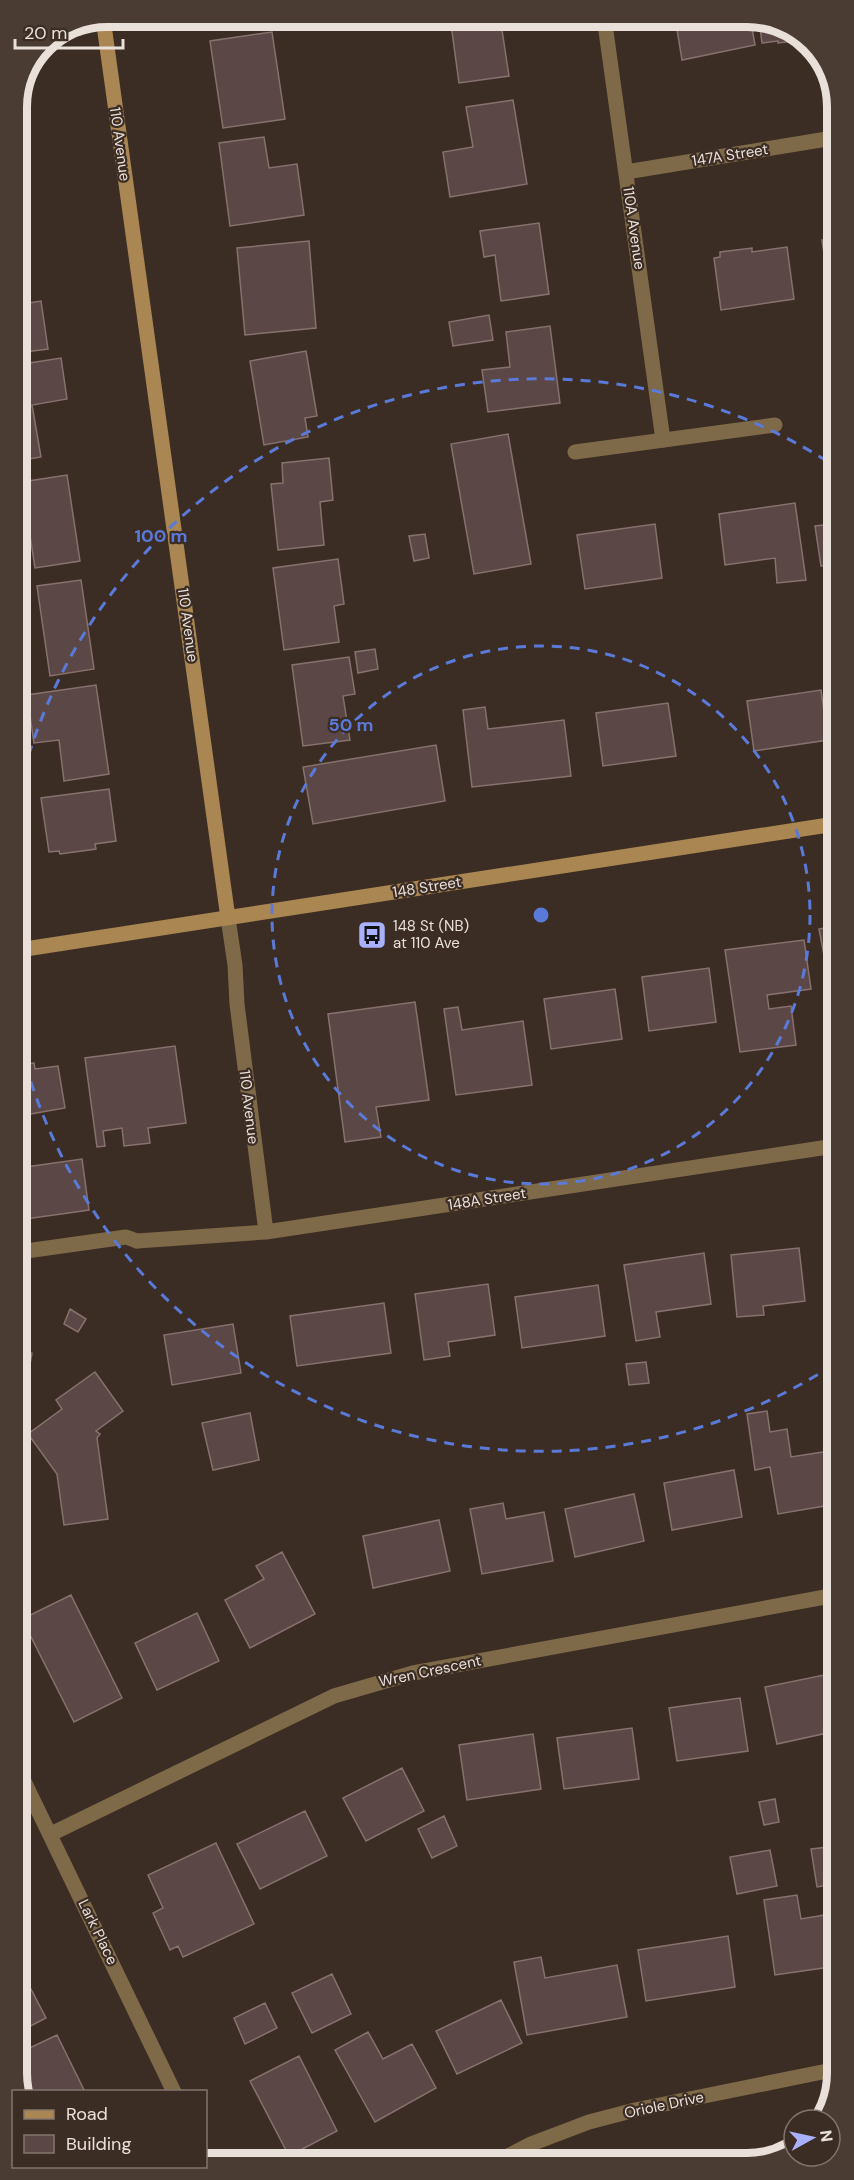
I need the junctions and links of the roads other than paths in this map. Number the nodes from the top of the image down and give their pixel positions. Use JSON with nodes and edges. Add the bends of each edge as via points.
{"nodes":[{"id":1,"x":104,"y":27,"type":"edge"},
{"id":2,"x":605,"y":27,"type":"edge"},
{"id":3,"x":827,"y":139,"type":"edge"},
{"id":4,"x":626,"y":172,"type":"junction"},
{"id":5,"x":776,"y":425,"type":"dead end"},
{"id":6,"x":663,"y":440,"type":"junction"},
{"id":7,"x":575,"y":452,"type":"dead end"},
{"id":8,"x":827,"y":825,"type":"edge"},
{"id":9,"x":228,"y":918,"type":"junction"},
{"id":10,"x":27,"y":949,"type":"edge"},
{"id":11,"x":827,"y":1147,"type":"edge"},
{"id":12,"x":266,"y":1232,"type":"junction"},
{"id":13,"x":27,"y":1251,"type":"edge"},
{"id":14,"x":827,"y":1596,"type":"edge"},
{"id":15,"x":27,"y":1787,"type":"edge"},
{"id":16,"x":51,"y":1834,"type":"junction"},
{"id":17,"x":827,"y":2071,"type":"edge"},
{"id":18,"x":174,"y":2090,"type":"edge"},
{"id":19,"x":514,"y":2153,"type":"edge"}],
"edges":[{"from":1,"to":9,"type":"street","name":"110 Avenue"},
{"from":2,"to":4,"type":"street","name":"110A Avenue"},
{"from":3,"to":4,"type":"street","name":"147A Street"},
{"from":4,"to":6,"type":"street","name":"110A Avenue"},
{"from":5,"to":6,"type":"street"},
{"from":6,"to":7,"type":"street"},
{"from":8,"to":9,"type":"street","name":"148 Street"},
{"from":9,"to":10,"type":"street","name":"148 Street"},
{"from":9,"to":12,"type":"street","name":"110 Avenue"},
{"from":11,"to":12,"type":"street","name":"148A Street"},
{"from":12,"to":13,"type":"street","name":"148A Street","via":[[137,1241],[126,1237]]},
{"from":14,"to":16,"type":"street","name":"Wren Crescent","via":[[383,1680],[334,1696]]},
{"from":15,"to":16,"type":"street","name":"Lark Place"},
{"from":16,"to":18,"type":"street","name":"Lark Place"},
{"from":17,"to":19,"type":"street","name":"Oriole Drive","via":[[589,2122]]}]}
